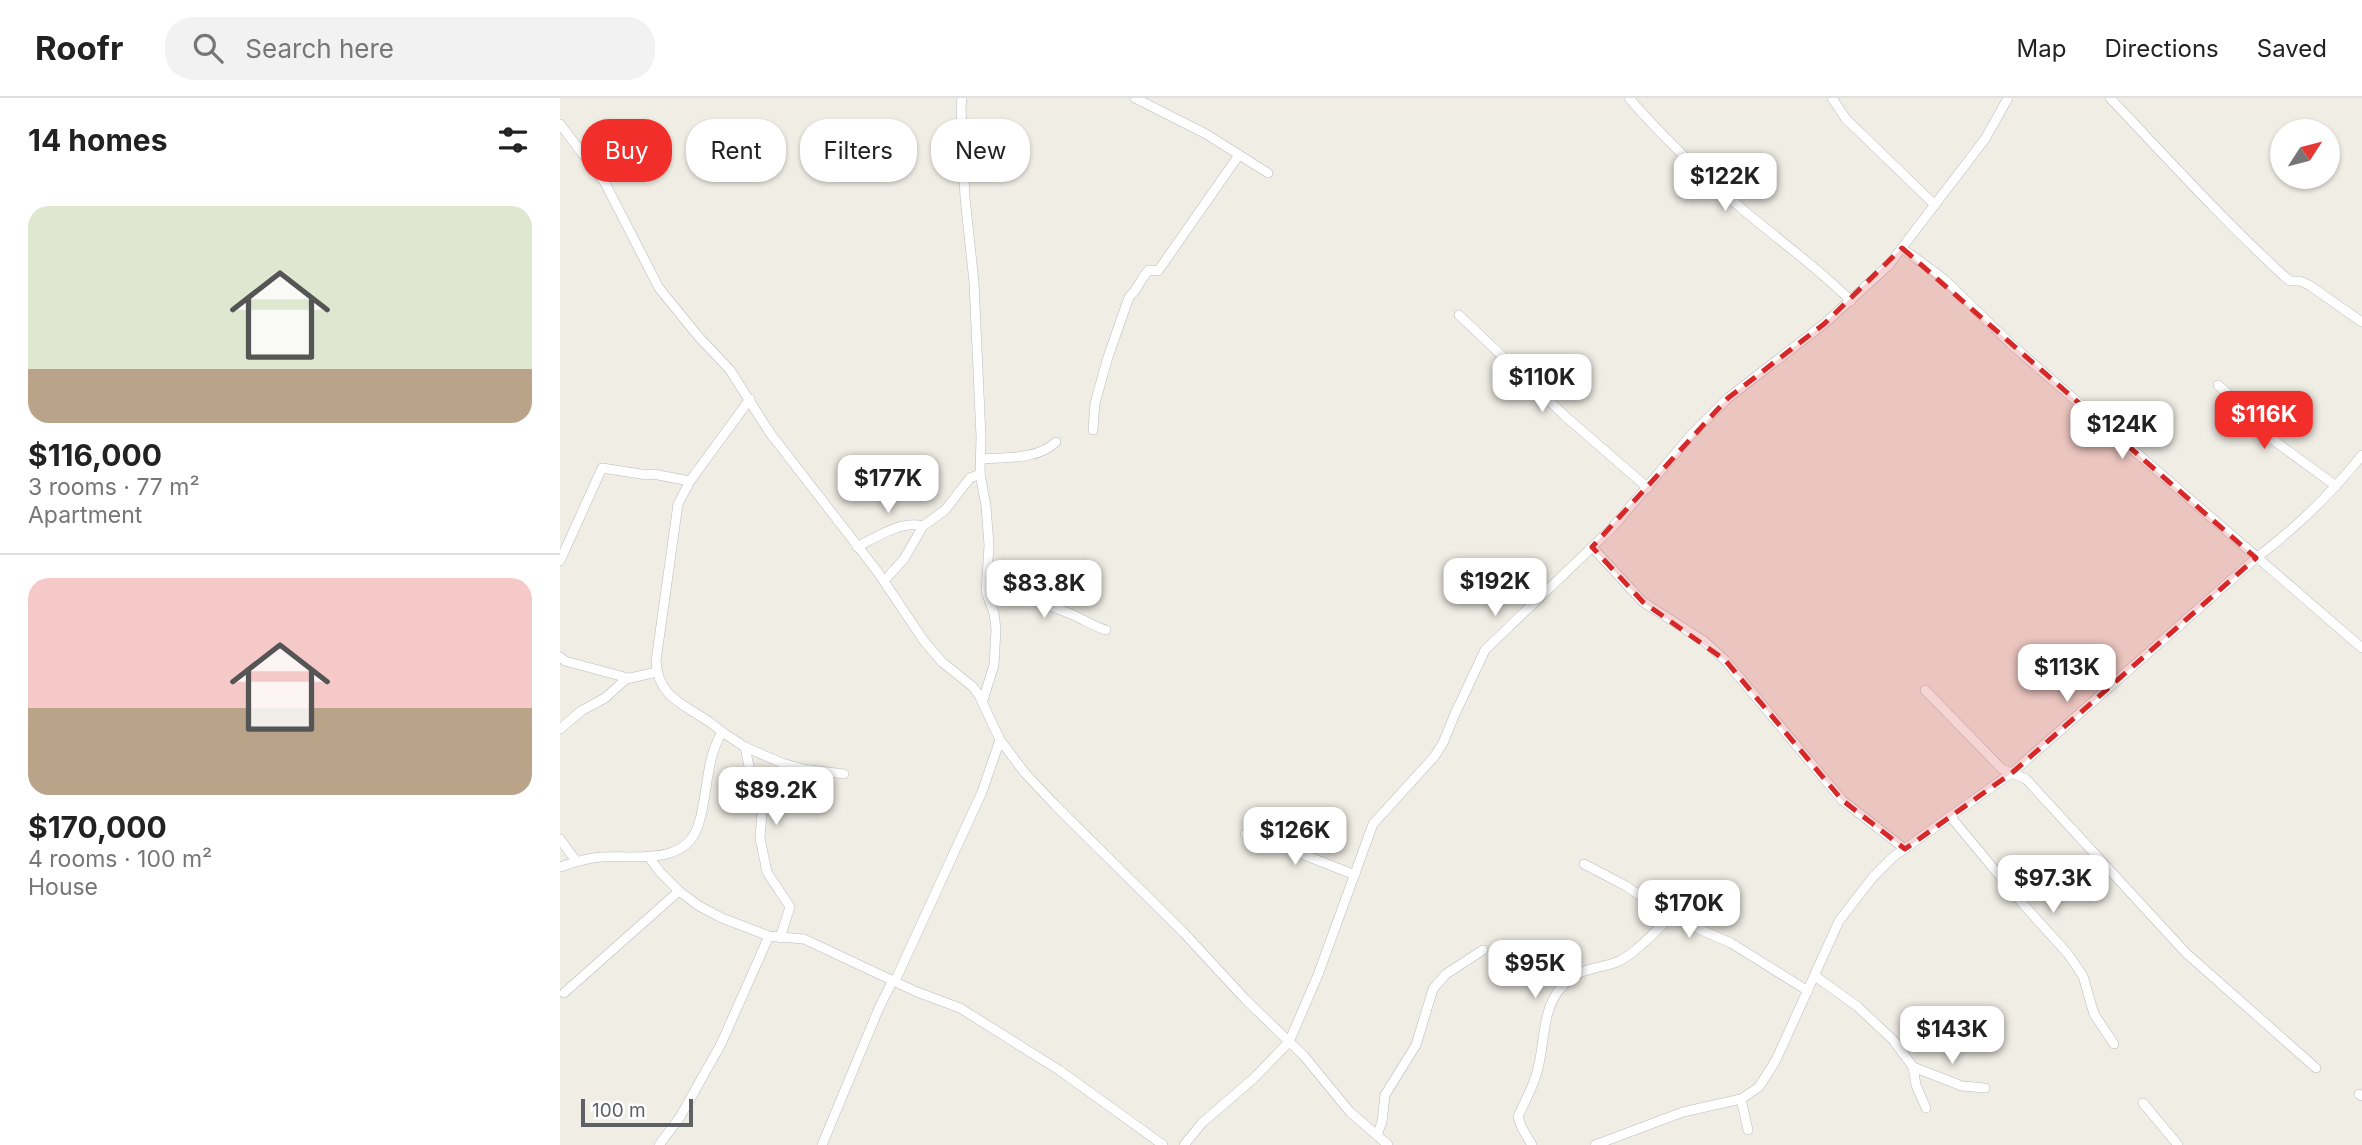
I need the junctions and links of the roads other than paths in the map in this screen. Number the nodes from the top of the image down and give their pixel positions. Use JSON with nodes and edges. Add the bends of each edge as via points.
{"nodes":[{"id":1,"x":962,"y":98,"type":"edge"},
{"id":2,"x":1135,"y":98,"type":"edge"},
{"id":3,"x":1629,"y":98,"type":"edge"},
{"id":4,"x":1832,"y":98,"type":"edge"},
{"id":5,"x":2008,"y":98,"type":"edge"},
{"id":6,"x":2110,"y":98,"type":"edge"},
{"id":7,"x":560,"y":124,"type":"edge"},
{"id":8,"x":1239,"y":155,"type":"junction"},
{"id":9,"x":1268,"y":173,"type":"dead end"},
{"id":10,"x":1935,"y":205,"type":"junction"},
{"id":11,"x":1902,"y":248,"type":"junction"},
{"id":12,"x":1851,"y":301,"type":"junction"},
{"id":13,"x":1459,"y":315,"type":"dead end"},
{"id":14,"x":2362,"y":322,"type":"edge"},
{"id":15,"x":2218,"y":385,"type":"dead end"},
{"id":16,"x":750,"y":399,"type":"junction"},
{"id":17,"x":1093,"y":430,"type":"dead end"},
{"id":18,"x":1056,"y":442,"type":"dead end"},
{"id":19,"x":2362,"y":454,"type":"edge"},
{"id":20,"x":980,"y":459,"type":"junction"},
{"id":21,"x":980,"y":474,"type":"junction"},
{"id":22,"x":690,"y":481,"type":"junction"},
{"id":23,"x":2336,"y":486,"type":"junction"},
{"id":24,"x":1647,"y":488,"type":"junction"},
{"id":25,"x":923,"y":526,"type":"junction"},
{"id":26,"x":858,"y":547,"type":"junction"},
{"id":27,"x":1592,"y":547,"type":"junction"},
{"id":28,"x":2256,"y":558,"type":"junction"},
{"id":29,"x":560,"y":561,"type":"edge"},
{"id":30,"x":884,"y":581,"type":"junction"},
{"id":31,"x":986,"y":589,"type":"junction"},
{"id":32,"x":1106,"y":630,"type":"dead end"},
{"id":33,"x":2362,"y":648,"type":"edge"},
{"id":34,"x":560,"y":657,"type":"edge"},
{"id":35,"x":657,"y":672,"type":"junction"},
{"id":36,"x":628,"y":678,"type":"junction"},
{"id":37,"x":1925,"y":690,"type":"dead end"},
{"id":38,"x":983,"y":700,"type":"junction"},
{"id":39,"x":560,"y":729,"type":"edge"},
{"id":40,"x":722,"y":732,"type":"junction"},
{"id":41,"x":1000,"y":740,"type":"junction"},
{"id":42,"x":746,"y":747,"type":"junction"},
{"id":43,"x":2012,"y":772,"type":"junction"},
{"id":44,"x":844,"y":774,"type":"dead end"},
{"id":45,"x":1950,"y":816,"type":"junction"},
{"id":46,"x":1245,"y":834,"type":"dead end"},
{"id":47,"x":560,"y":839,"type":"edge"},
{"id":48,"x":1905,"y":849,"type":"junction"},
{"id":49,"x":649,"y":857,"type":"junction"},
{"id":50,"x":576,"y":861,"type":"junction"},
{"id":51,"x":1584,"y":864,"type":"dead end"},
{"id":52,"x":560,"y":867,"type":"edge"},
{"id":53,"x":1355,"y":875,"type":"junction"},
{"id":54,"x":679,"y":891,"type":"junction"},
{"id":55,"x":1671,"y":917,"type":"junction"},
{"id":56,"x":769,"y":936,"type":"junction"},
{"id":57,"x":780,"y":938,"type":"junction"},
{"id":58,"x":1483,"y":950,"type":"dead end"},
{"id":59,"x":1815,"y":976,"type":"junction"},
{"id":60,"x":894,"y":981,"type":"junction"},
{"id":61,"x":1808,"y":991,"type":"junction"},
{"id":62,"x":564,"y":993,"type":"dead end"},
{"id":63,"x":1289,"y":1042,"type":"junction"},
{"id":64,"x":2115,"y":1044,"type":"dead end"},
{"id":65,"x":1913,"y":1067,"type":"junction"},
{"id":66,"x":2316,"y":1068,"type":"dead end"},
{"id":67,"x":1986,"y":1088,"type":"dead end"},
{"id":68,"x":1741,"y":1100,"type":"junction"},
{"id":69,"x":2143,"y":1103,"type":"dead end"},
{"id":70,"x":1926,"y":1108,"type":"dead end"},
{"id":71,"x":1748,"y":1130,"type":"dead end"},
{"id":72,"x":1377,"y":1135,"type":"junction"},
{"id":73,"x":659,"y":1145,"type":"edge"},
{"id":74,"x":822,"y":1145,"type":"edge"},
{"id":75,"x":1163,"y":1145,"type":"edge"},
{"id":76,"x":1184,"y":1145,"type":"edge"},
{"id":77,"x":1388,"y":1145,"type":"edge"},
{"id":78,"x":1532,"y":1145,"type":"edge"},
{"id":79,"x":1595,"y":1145,"type":"edge"},
{"id":80,"x":2178,"y":1145,"type":"edge"}],
"edges":[{"from":1,"to":20,"type":"street"},
{"from":2,"to":8,"type":"street"},
{"from":3,"to":12,"type":"street","via":[[1659,133]]},
{"from":4,"to":10,"type":"street","via":[[1846,120]]},
{"from":5,"to":10,"type":"street","via":[[1985,139]]},
{"from":6,"to":14,"type":"street","via":[[2290,282],[2309,285]]},
{"from":7,"to":16,"type":"street","via":[[605,183],[659,288]]},
{"from":8,"to":9,"type":"street"},
{"from":8,"to":17,"type":"street","via":[[1158,271],[1149,270],[1129,297],[1108,357]]},
{"from":10,"to":11,"type":"street"},
{"from":11,"to":12,"type":"street"},
{"from":11,"to":28,"type":"street","via":[[1944,279],[2013,346]]},
{"from":12,"to":24,"type":"street","via":[[1728,398]]},
{"from":13,"to":24,"type":"street"},
{"from":15,"to":23,"type":"street","via":[[2242,404],[2269,437]]},
{"from":16,"to":22,"type":"street"},
{"from":16,"to":26,"type":"street","via":[[770,433]]},
{"from":18,"to":20,"type":"street","via":[[1037,454]]},
{"from":19,"to":23,"type":"street"},
{"from":20,"to":21,"type":"street"},
{"from":21,"to":25,"type":"street","via":[[970,478],[944,510]]},
{"from":21,"to":31,"type":"street","via":[[989,545]]},
{"from":22,"to":29,"type":"street","via":[[602,468]]},
{"from":22,"to":35,"type":"street","via":[[678,504]]},
{"from":23,"to":28,"type":"street","via":[[2288,534]]},
{"from":24,"to":27,"type":"street"},
{"from":25,"to":26,"type":"street","via":[[896,528]]},
{"from":25,"to":30,"type":"street","via":[[904,559]]},
{"from":26,"to":30,"type":"street"},
{"from":27,"to":48,"type":"street","via":[[1643,602],[1725,660],[1842,800]]},
{"from":27,"to":53,"type":"street","via":[[1485,650],[1443,743],[1373,824]]},
{"from":28,"to":33,"type":"street"},
{"from":28,"to":43,"type":"street"},
{"from":30,"to":38,"type":"street","via":[[924,641]]},
{"from":31,"to":32,"type":"street","via":[[1018,595]]},
{"from":31,"to":38,"type":"street","via":[[996,646]]},
{"from":34,"to":36,"type":"street"},
{"from":35,"to":36,"type":"street"},
{"from":35,"to":40,"type":"street","via":[[668,695]]},
{"from":36,"to":39,"type":"street"},
{"from":37,"to":43,"type":"street","via":[[2002,769]]},
{"from":38,"to":41,"type":"street"},
{"from":40,"to":42,"type":"street"},
{"from":40,"to":49,"type":"street","via":[[709,759],[697,829],[674,852]]},
{"from":41,"to":60,"type":"street","via":[[982,792]]},
{"from":41,"to":63,"type":"street","via":[[1055,805]]},
{"from":42,"to":44,"type":"street","via":[[782,764]]},
{"from":42,"to":57,"type":"street","via":[[762,813],[760,838],[767,872],[790,907]]},
{"from":43,"to":45,"type":"street"},
{"from":43,"to":66,"type":"street","via":[[2026,779],[2186,953]]},
{"from":45,"to":48,"type":"street"},
{"from":45,"to":64,"type":"street","via":[[2068,954],[2083,976],[2094,1014]]},
{"from":46,"to":53,"type":"street"},
{"from":47,"to":50,"type":"street"},
{"from":48,"to":59,"type":"street","via":[[1873,877],[1845,912]]},
{"from":49,"to":50,"type":"street"},
{"from":49,"to":54,"type":"street"},
{"from":50,"to":52,"type":"street"},
{"from":51,"to":55,"type":"street"},
{"from":53,"to":63,"type":"street"},
{"from":54,"to":56,"type":"street","via":[[723,918]]},
{"from":54,"to":62,"type":"street"},
{"from":55,"to":61,"type":"street","via":[[1719,936]]},
{"from":55,"to":78,"type":"street","via":[[1623,958],[1570,979],[1550,1003],[1543,1054],[1518,1117]]},
{"from":56,"to":57,"type":"street"},
{"from":56,"to":73,"type":"street","via":[[721,1044]]},
{"from":57,"to":60,"type":"street","via":[[804,939]]},
{"from":58,"to":72,"type":"street","via":[[1446,974],[1433,989],[1416,1045],[1385,1095]]},
{"from":59,"to":61,"type":"street"},
{"from":59,"to":65,"type":"street","via":[[1879,1026]]},
{"from":60,"to":74,"type":"street"},
{"from":60,"to":75,"type":"street","via":[[960,1007],[1070,1077]]},
{"from":61,"to":68,"type":"street","via":[[1763,1082]]},
{"from":63,"to":72,"type":"street","via":[[1350,1112]]},
{"from":63,"to":76,"type":"street"},
{"from":65,"to":67,"type":"street","via":[[1962,1086]]},
{"from":65,"to":70,"type":"street"},
{"from":68,"to":71,"type":"street"},
{"from":68,"to":79,"type":"street","via":[[1683,1112]]},
{"from":69,"to":80,"type":"street"},
{"from":72,"to":77,"type":"street"}]}
